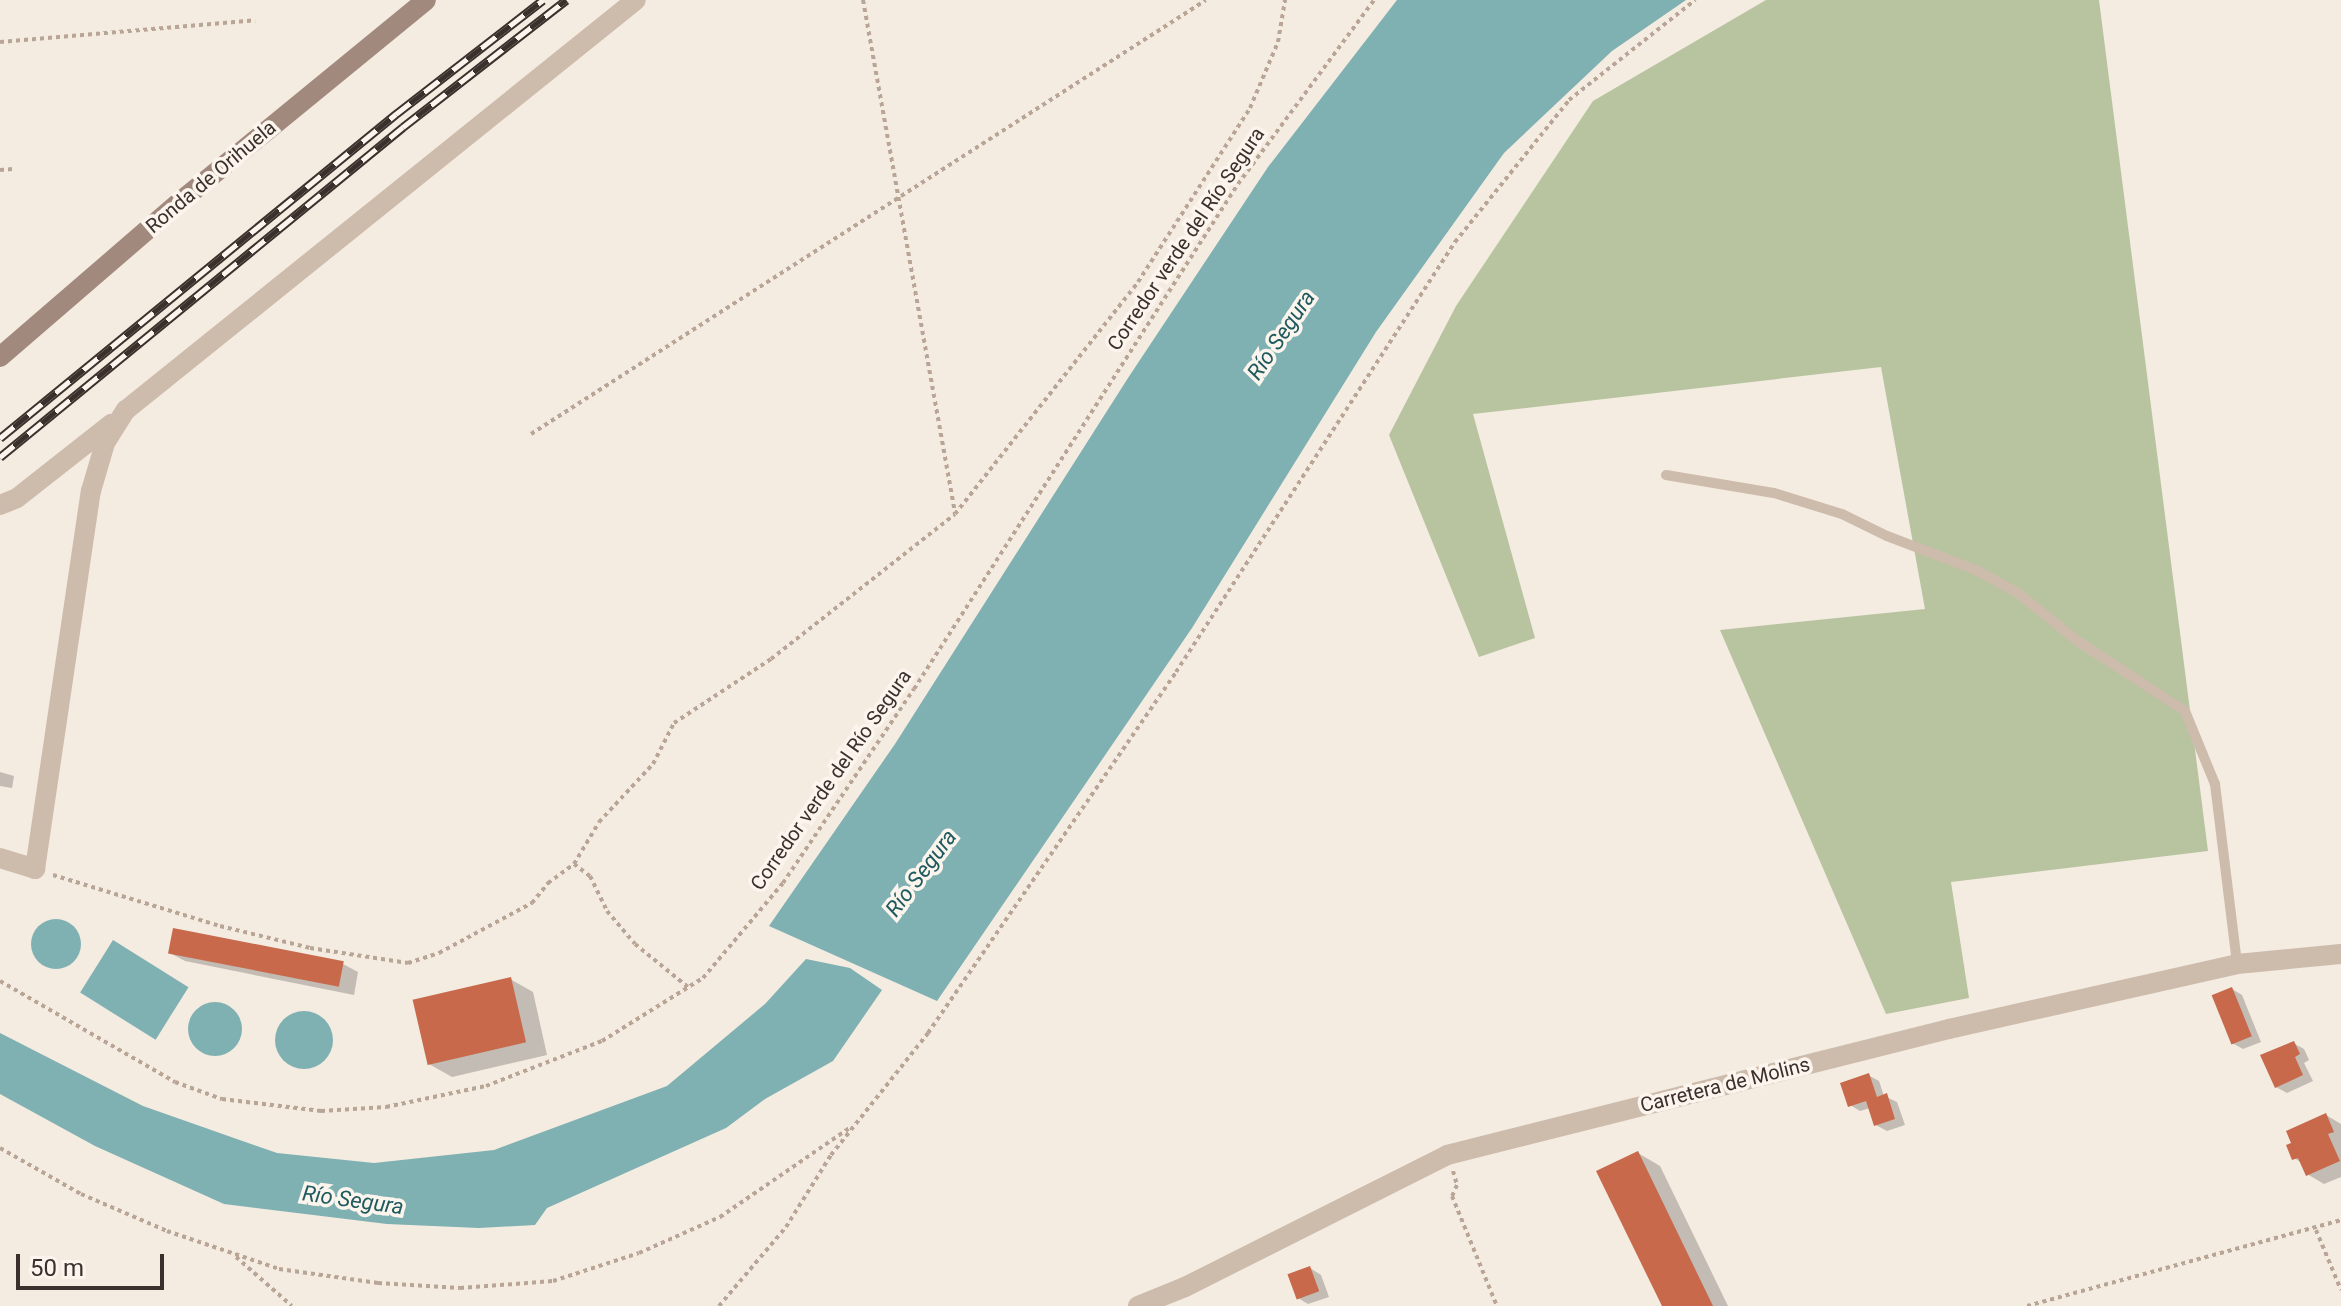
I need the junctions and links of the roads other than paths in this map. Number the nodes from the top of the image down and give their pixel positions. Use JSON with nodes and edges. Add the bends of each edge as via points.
{"nodes":[{"id":1,"x":426,"y":0,"type":"edge"},
{"id":2,"x":636,"y":0,"type":"edge"},
{"id":3,"x":0,"y":357,"type":"edge"},
{"id":4,"x":126,"y":410,"type":"junction"},
{"id":5,"x":1666,"y":475,"type":"dead end"},
{"id":6,"x":0,"y":505,"type":"edge"},
{"id":7,"x":0,"y":858,"type":"edge"},
{"id":8,"x":2341,"y":954,"type":"edge"},
{"id":9,"x":2237,"y":964,"type":"junction"},
{"id":10,"x":1138,"y":1306,"type":"edge"}],
"edges":[{"from":1,"to":3,"type":"main road","name":"Ronda de Orihuela"},
{"from":2,"to":4,"type":"street"},
{"from":4,"to":6,"type":"street","via":[[17,498]]},
{"from":4,"to":7,"type":"street","via":[[105,443],[91,491],[35,869]]},
{"from":5,"to":9,"type":"lane","via":[[1774,493],[1828,509],[1976,570],[2018,593],[2076,640],[2185,711],[2215,784]]},
{"from":8,"to":9,"type":"street","name":"Carretera de Molins"},
{"from":9,"to":10,"type":"street","name":"Carretera de Molins","via":[[1949,1029],[1447,1155]]}]}
